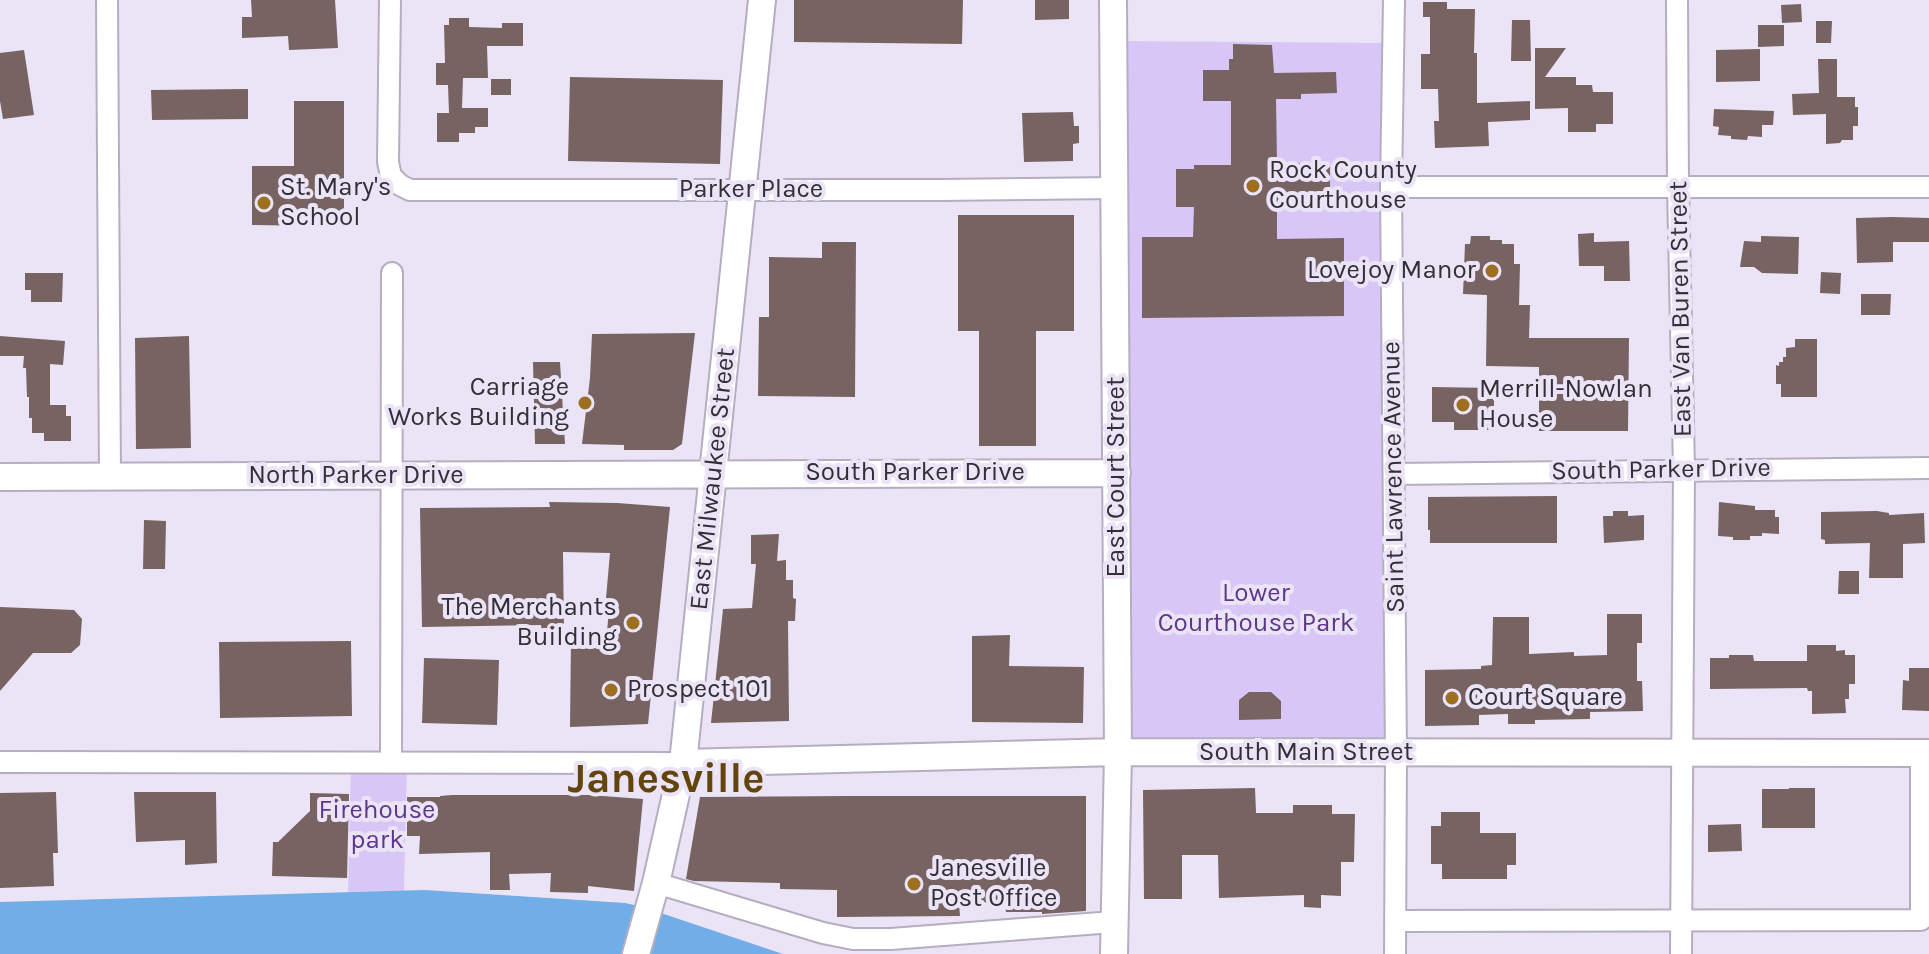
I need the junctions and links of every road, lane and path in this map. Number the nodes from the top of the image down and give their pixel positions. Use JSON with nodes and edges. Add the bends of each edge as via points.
{"nodes":[{"id":1,"x":107,"y":0,"type":"edge"},
{"id":2,"x":390,"y":0,"type":"edge"},
{"id":3,"x":762,"y":0,"type":"edge"},
{"id":4,"x":1113,"y":0,"type":"edge"},
{"id":5,"x":1394,"y":0,"type":"edge"},
{"id":6,"x":1677,"y":0,"type":"edge"},
{"id":7,"x":1678,"y":186,"type":"junction"},
{"id":8,"x":1391,"y":187,"type":"junction"},
{"id":9,"x":1929,"y":187,"type":"edge"},
{"id":10,"x":1115,"y":188,"type":"junction"},
{"id":11,"x":743,"y":190,"type":"junction"},
{"id":12,"x":392,"y":273,"type":"dead end"},
{"id":13,"x":1929,"y":468,"type":"edge"},
{"id":14,"x":1684,"y":470,"type":"junction"},
{"id":15,"x":1117,"y":473,"type":"junction"},
{"id":16,"x":1394,"y":474,"type":"junction"},
{"id":17,"x":393,"y":475,"type":"junction"},
{"id":18,"x":713,"y":475,"type":"junction"},
{"id":19,"x":0,"y":477,"type":"edge"},
{"id":20,"x":110,"y":477,"type":"junction"},
{"id":21,"x":1118,"y":752,"type":"junction"},
{"id":22,"x":1681,"y":753,"type":"junction"},
{"id":23,"x":1925,"y":753,"type":"edge"},
{"id":24,"x":1396,"y":754,"type":"junction"},
{"id":25,"x":0,"y":762,"type":"edge"},
{"id":26,"x":391,"y":762,"type":"junction"},
{"id":27,"x":683,"y":763,"type":"junction"},
{"id":28,"x":656,"y":883,"type":"junction"},
{"id":29,"x":1396,"y":921,"type":"junction"},
{"id":30,"x":1681,"y":921,"type":"junction"},
{"id":31,"x":1113,"y":922,"type":"junction"},
{"id":32,"x":636,"y":954,"type":"edge"},
{"id":33,"x":1114,"y":954,"type":"edge"},
{"id":34,"x":1395,"y":954,"type":"edge"},
{"id":35,"x":1681,"y":954,"type":"edge"}],
"edges":[{"from":1,"to":20,"type":"street"},
{"from":2,"to":11,"type":"street","name":"Parker Place","via":[[388,162],[391,176],[410,190]]},
{"from":3,"to":11,"type":"main road","name":"East Milwaukee Street"},
{"from":4,"to":10,"type":"main road","name":"East Court Street"},
{"from":5,"to":8,"type":"street","name":"Saint Lawrence Avenue"},
{"from":6,"to":7,"type":"street","name":"East Van Buren Street"},
{"from":7,"to":8,"type":"street"},
{"from":7,"to":9,"type":"street"},
{"from":7,"to":14,"type":"street","name":"East Van Buren Street"},
{"from":8,"to":16,"type":"street","name":"Saint Lawrence Avenue"},
{"from":10,"to":11,"type":"street","name":"Parker Place"},
{"from":10,"to":15,"type":"main road","name":"East Court Street"},
{"from":11,"to":18,"type":"main road","name":"East Milwaukee Street"},
{"from":12,"to":17,"type":"street"},
{"from":13,"to":14,"type":"street","name":"South Parker Drive"},
{"from":14,"to":16,"type":"street","name":"South Parker Drive"},
{"from":14,"to":22,"type":"street","name":"East Van Buren Street"},
{"from":15,"to":18,"type":"main road","name":"South Parker Drive"},
{"from":15,"to":21,"type":"main road","name":"East Court Street"},
{"from":16,"to":24,"type":"street","name":"Saint Lawrence Avenue"},
{"from":17,"to":18,"type":"main road","name":"North Parker Drive"},
{"from":17,"to":20,"type":"main road","name":"North Parker Drive"},
{"from":17,"to":26,"type":"street"},
{"from":18,"to":27,"type":"main road","name":"East Milwaukee Street"},
{"from":19,"to":20,"type":"main road","name":"North Parker Drive"},
{"from":21,"to":24,"type":"main road","name":"South Main Street"},
{"from":21,"to":27,"type":"main road","name":"South Main Street"},
{"from":21,"to":31,"type":"main road","name":"East Court Street"},
{"from":22,"to":23,"type":"main road","name":"South Main Street"},
{"from":22,"to":24,"type":"main road","name":"South Main Street"},
{"from":22,"to":30,"type":"street","name":"East Van Buren Street"},
{"from":23,"to":30,"type":"street","via":[[1921,920]]},
{"from":24,"to":29,"type":"street","name":"Saint Lawrence Avenue"},
{"from":25,"to":26,"type":"street"},
{"from":26,"to":27,"type":"street"},
{"from":27,"to":28,"type":"main road","name":"East Milwaukee Street"},
{"from":28,"to":31,"type":"street","via":[[853,939]]},
{"from":28,"to":32,"type":"main road","name":"East Milwaukee Street"},
{"from":29,"to":30,"type":"street"},
{"from":29,"to":34,"type":"street","name":"Saint Lawrence Avenue"},
{"from":30,"to":35,"type":"street","name":"East Van Buren Street"},
{"from":31,"to":33,"type":"main road","name":"East Court Street"}]}
